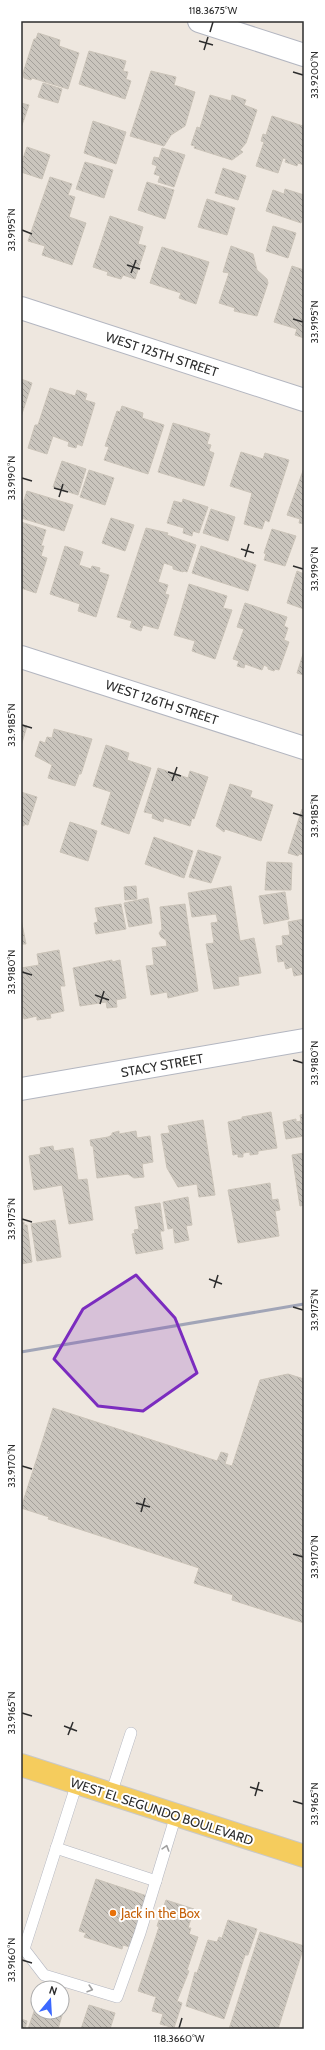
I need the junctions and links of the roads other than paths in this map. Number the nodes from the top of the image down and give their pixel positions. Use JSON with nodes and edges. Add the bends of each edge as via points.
{"nodes":[{"id":1,"x":199,"y":21,"type":"edge"},
{"id":2,"x":304,"y":55,"type":"edge"},
{"id":3,"x":21,"y":308,"type":"edge"},
{"id":4,"x":304,"y":400,"type":"edge"},
{"id":5,"x":21,"y":657,"type":"edge"},
{"id":6,"x":304,"y":748,"type":"edge"},
{"id":7,"x":304,"y":1040,"type":"edge"},
{"id":8,"x":21,"y":1089,"type":"edge"},
{"id":9,"x":131,"y":1733,"type":"dead end"},
{"id":10,"x":21,"y":1765,"type":"edge"},
{"id":11,"x":77,"y":1783,"type":"junction"},
{"id":12,"x":111,"y":1794,"type":"junction"},
{"id":13,"x":176,"y":1815,"type":"junction"},
{"id":14,"x":56,"y":1848,"type":"junction"},
{"id":15,"x":304,"y":1856,"type":"edge"},
{"id":16,"x":156,"y":1881,"type":"junction"}],
"edges":[{"from":1,"to":2,"type":"street"},
{"from":3,"to":4,"type":"street","name":"WEST 125TH STREET"},
{"from":5,"to":6,"type":"street","name":"WEST 126TH STREET"},
{"from":7,"to":8,"type":"street","name":"STACY STREET"},
{"from":9,"to":12,"type":"lane"},
{"from":10,"to":11,"type":"main road","name":"WEST EL SEGUNDO BOULEVARD"},
{"from":11,"to":12,"type":"main road","name":"WEST EL SEGUNDO BOULEVARD"},
{"from":11,"to":14,"type":"lane"},
{"from":12,"to":13,"type":"main road","name":"WEST EL SEGUNDO BOULEVARD"},
{"from":13,"to":15,"type":"main road","name":"WEST EL SEGUNDO BOULEVARD"},
{"from":16,"to":13,"type":"lane","one_way":true},
{"from":14,"to":16,"type":"lane"},
{"from":14,"to":16,"type":"lane","one_way":true,"via":[[24,1949],[44,1975],[117,1997]]}]}
